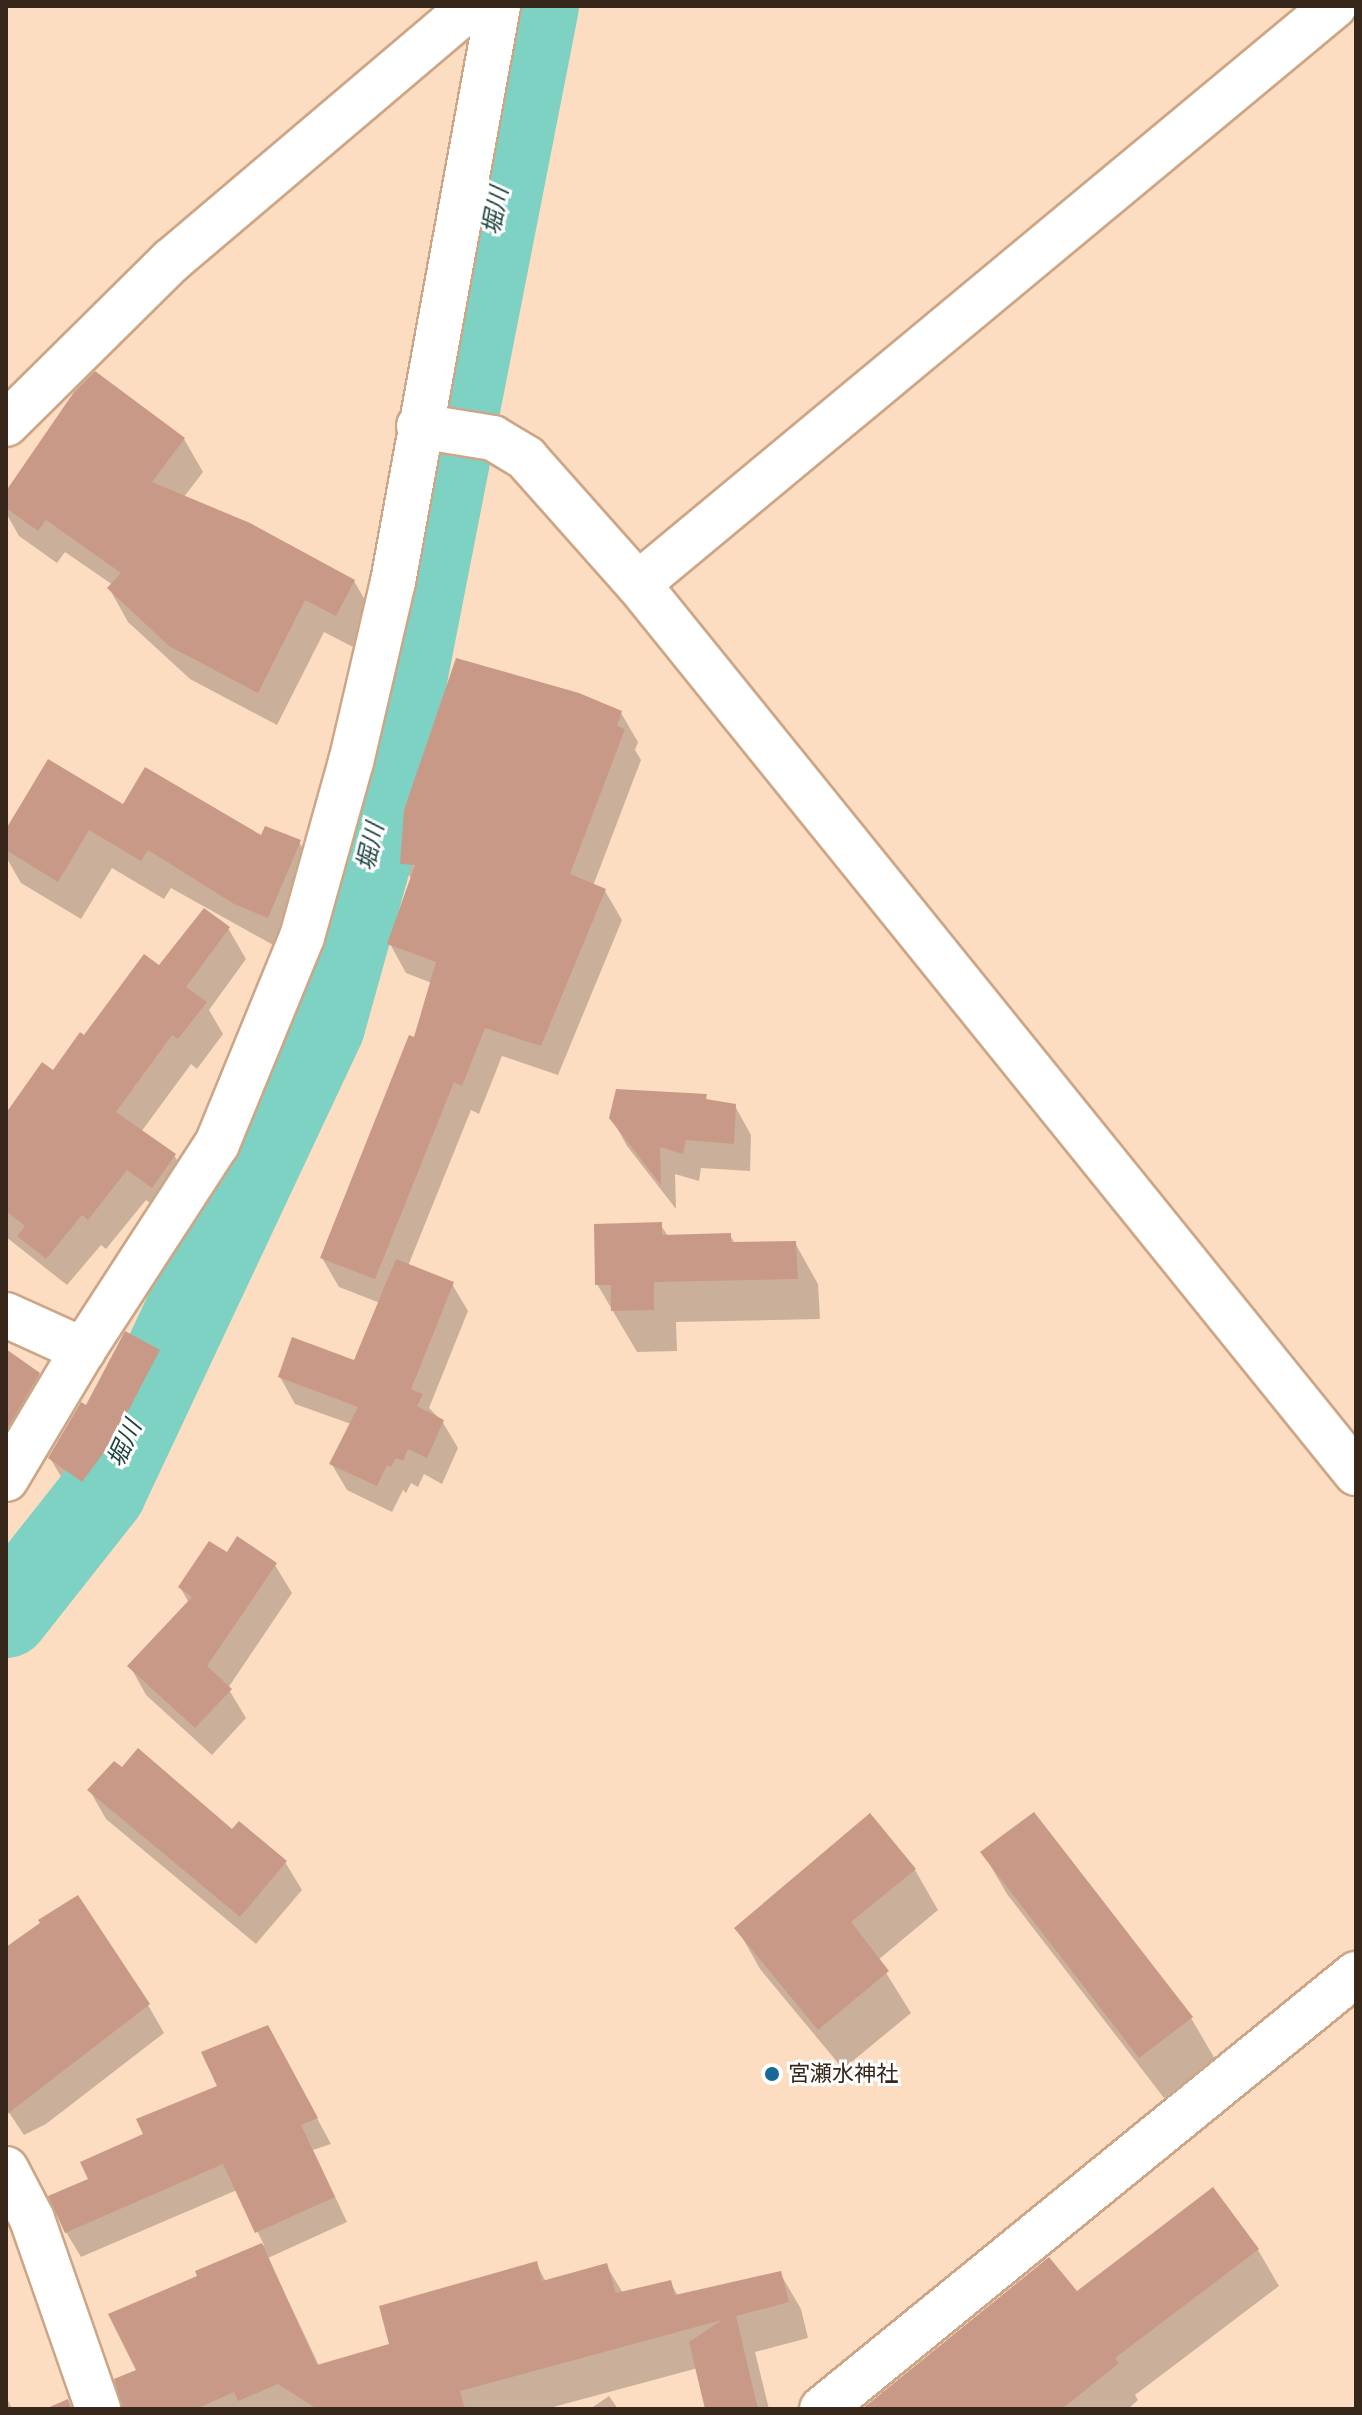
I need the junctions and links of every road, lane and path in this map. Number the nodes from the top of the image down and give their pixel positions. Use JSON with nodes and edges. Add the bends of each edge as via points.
{"nodes":[{"id":1,"x":472,"y":6,"type":"edge"},
{"id":2,"x":498,"y":6,"type":"edge"},
{"id":3,"x":1334,"y":6,"type":"edge"},
{"id":4,"x":6,"y":424,"type":"edge"},
{"id":5,"x":426,"y":427,"type":"junction"},
{"id":6,"x":638,"y":584,"type":"junction"},
{"id":7,"x":6,"y":1315,"type":"edge"},
{"id":8,"x":83,"y":1350,"type":"junction"},
{"id":9,"x":1356,"y":1473,"type":"edge"},
{"id":10,"x":6,"y":1479,"type":"edge"},
{"id":11,"x":1356,"y":1974,"type":"edge"},
{"id":12,"x":6,"y":2169,"type":"edge"},
{"id":13,"x":98,"y":2409,"type":"edge"},
{"id":14,"x":822,"y":2409,"type":"edge"}],
"edges":[{"from":1,"to":4,"type":"street","via":[[172,260]]},
{"from":2,"to":5,"type":"street"},
{"from":3,"to":6,"type":"street"},
{"from":5,"to":6,"type":"street","via":[[493,438],[526,458]]},
{"from":5,"to":8,"type":"street","via":[[351,762],[302,937],[217,1144]]},
{"from":6,"to":9,"type":"street"},
{"from":7,"to":8,"type":"street"},
{"from":8,"to":10,"type":"street"},
{"from":11,"to":14,"type":"street"},
{"from":12,"to":13,"type":"street","via":[[32,2219]]}]}
